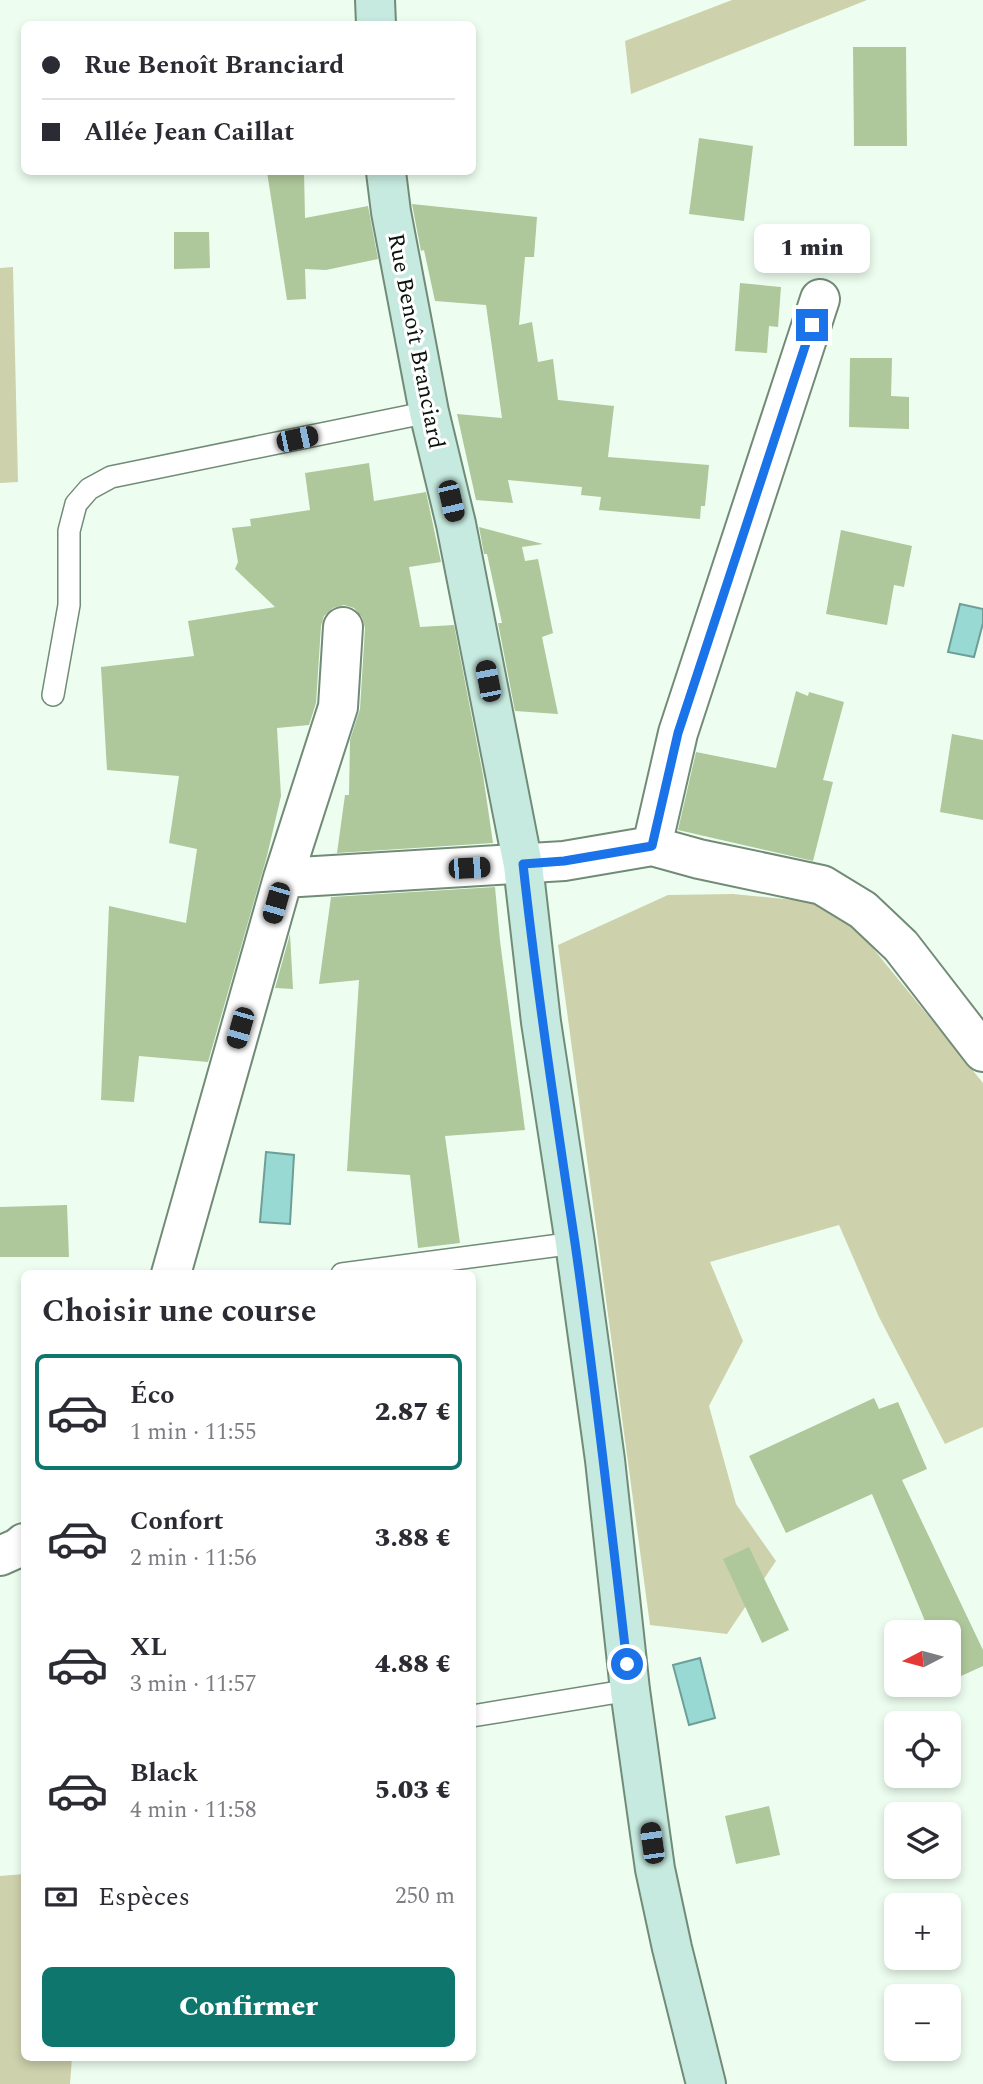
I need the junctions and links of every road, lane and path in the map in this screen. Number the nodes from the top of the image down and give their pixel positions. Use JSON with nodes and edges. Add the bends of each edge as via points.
{"nodes":[{"id":1,"x":375,"y":0,"type":"edge"},
{"id":2,"x":376,"y":21,"type":"edge"},
{"id":3,"x":386,"y":175,"type":"edge"},
{"id":4,"x":820,"y":299,"type":"dead end"},
{"id":5,"x":429,"y":412,"type":"junction"},
{"id":6,"x":343,"y":627,"type":"dead end"},
{"id":7,"x":53,"y":695,"type":"dead end"},
{"id":8,"x":652,"y":846,"type":"junction"},
{"id":9,"x":523,"y":864,"type":"junction"},
{"id":10,"x":283,"y":878,"type":"junction"},
{"id":11,"x":983,"y":1052,"type":"edge"},
{"id":12,"x":575,"y":1243,"type":"junction"},
{"id":13,"x":172,"y":1270,"type":"edge"},
{"id":14,"x":372,"y":1270,"type":"edge"},
{"id":15,"x":21,"y":1546,"type":"edge"},
{"id":16,"x":0,"y":1556,"type":"edge"},
{"id":17,"x":630,"y":1690,"type":"junction"},
{"id":18,"x":476,"y":1715,"type":"edge"},
{"id":19,"x":706,"y":2084,"type":"edge"}],
"edges":[{"from":1,"to":2,"type":"street"},
{"from":3,"to":5,"type":"street","name":"Rue Benoît Branciard"},
{"from":4,"to":8,"type":"street","via":[[678,733]]},
{"from":5,"to":7,"type":"lane","via":[[111,477],[89,489],[76,504],[69,531],[69,605]]},
{"from":5,"to":9,"type":"street","name":"Rue Benoît Branciard","via":[[456,524]]},
{"from":6,"to":10,"type":"street","via":[[338,707]]},
{"from":8,"to":9,"type":"street"},
{"from":8,"to":11,"type":"street","via":[[822,885],[863,910],[901,946]]},
{"from":9,"to":10,"type":"street"},
{"from":9,"to":12,"type":"street","name":"Rue Benoît Branciard","via":[[541,1021]]},
{"from":10,"to":13,"type":"street"},
{"from":12,"to":14,"type":"lane"},
{"from":12,"to":17,"type":"street","name":"Rue Benoît Branciard"},
{"from":15,"to":16,"type":"street"},
{"from":17,"to":18,"type":"lane"},
{"from":17,"to":19,"type":"street","name":"Rue Benoît Branciard","via":[[655,1868]]}]}
